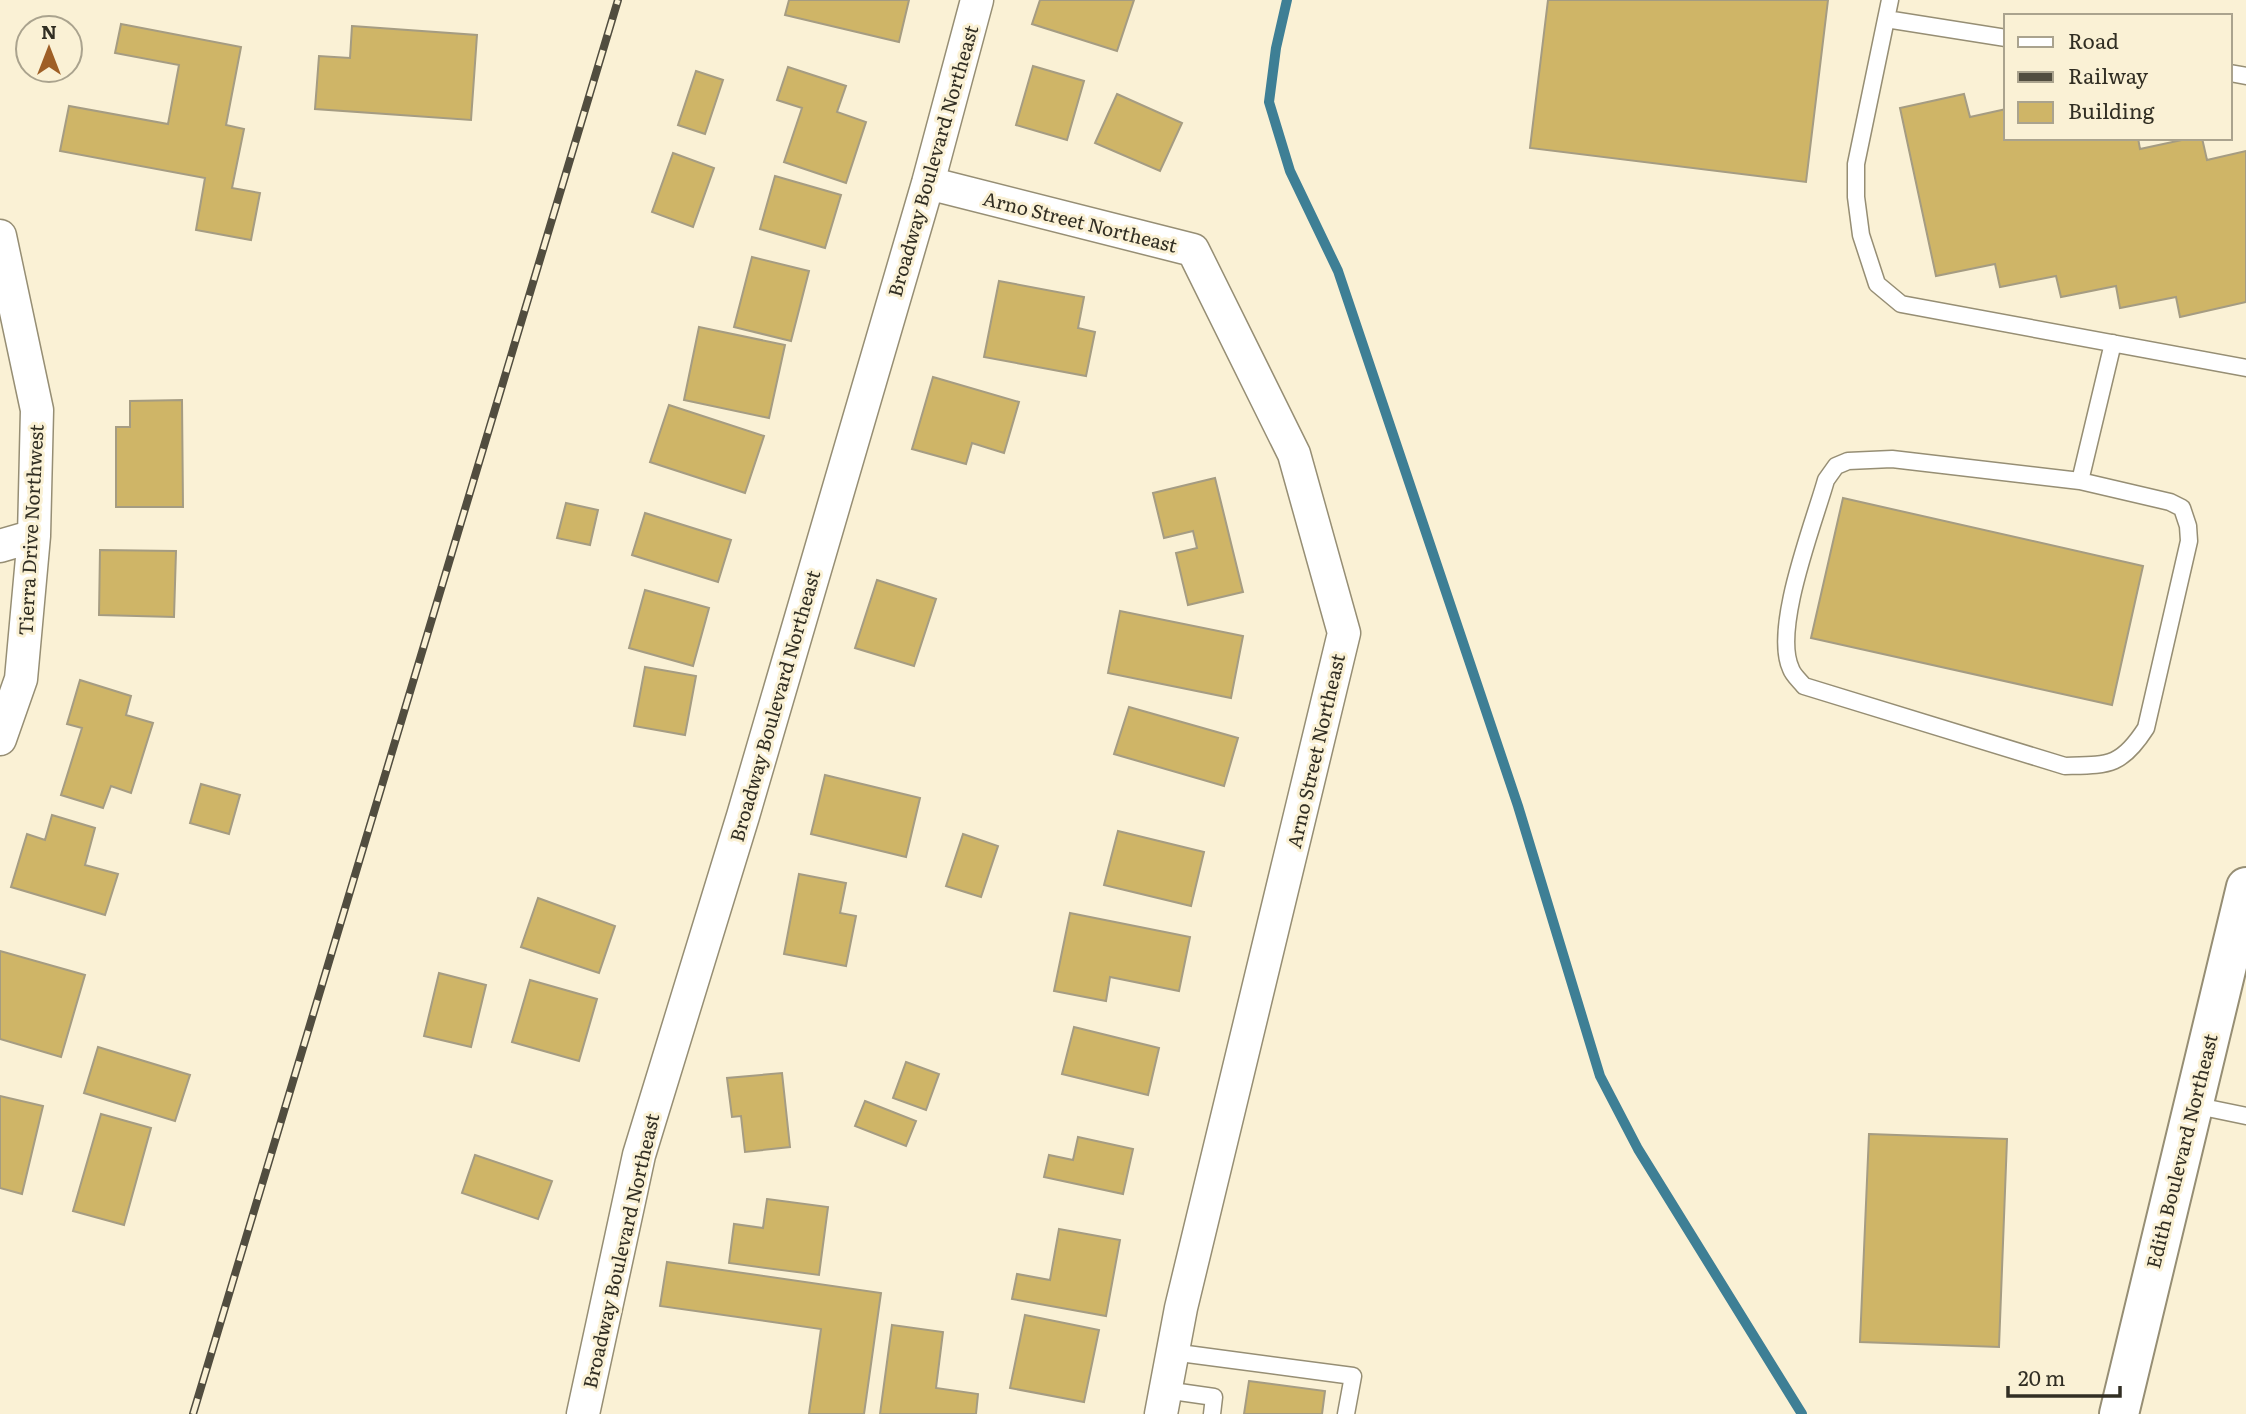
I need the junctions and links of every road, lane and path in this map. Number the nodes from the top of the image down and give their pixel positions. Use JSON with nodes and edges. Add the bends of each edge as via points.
{"nodes":[{"id":1,"x":977,"y":0,"type":"edge"},
{"id":2,"x":1890,"y":0,"type":"edge"},
{"id":3,"x":1886,"y":19,"type":"junction"},
{"id":4,"x":2004,"y":38,"type":"edge"},
{"id":5,"x":928,"y":183,"type":"junction"},
{"id":6,"x":0,"y":236,"type":"edge"},
{"id":7,"x":2113,"y":343,"type":"junction"},
{"id":8,"x":2246,"y":368,"type":"edge"},
{"id":9,"x":2080,"y":481,"type":"junction"},
{"id":10,"x":34,"y":536,"type":"junction"},
{"id":11,"x":0,"y":546,"type":"edge"},
{"id":12,"x":0,"y":739,"type":"edge"},
{"id":13,"x":2246,"y":887,"type":"edge"},
{"id":14,"x":2193,"y":1105,"type":"junction"},
{"id":15,"x":2246,"y":1116,"type":"edge"},
{"id":16,"x":1172,"y":1352,"type":"junction"},
{"id":17,"x":1163,"y":1402,"type":"edge"},
{"id":18,"x":583,"y":1414,"type":"edge"},
{"id":19,"x":1212,"y":1414,"type":"edge"},
{"id":20,"x":1346,"y":1414,"type":"edge"},
{"id":21,"x":2119,"y":1414,"type":"edge"}],
"edges":[{"from":1,"to":5,"type":"street","name":"Broadway Boulevard Northeast"},
{"from":2,"to":3,"type":"lane"},
{"from":3,"to":4,"type":"lane"},
{"from":3,"to":7,"type":"lane","via":[[1856,164],[1861,235],[1877,284],[1901,304]]},
{"from":5,"to":16,"type":"street","name":"Arno Street Northeast","via":[[1192,250],[1294,454],[1345,633]]},
{"from":5,"to":18,"type":"street","name":"Broadway Boulevard Northeast","via":[[639,1155]]},
{"from":6,"to":10,"type":"street","name":"Tierra Drive Northwest","via":[[37,410]]},
{"from":7,"to":8,"type":"lane"},
{"from":7,"to":9,"type":"lane"},
{"from":9,"to":9,"type":"lane","via":[[2170,502],[2182,509],[2188,526],[2189,541],[2146,728],[2133,748],[2108,765],[2065,766],[1804,686],[1791,669],[1786,644],[1788,610],[1826,480],[1836,466],[1892,459]]},
{"from":10,"to":11,"type":"street"},
{"from":10,"to":12,"type":"street","name":"Tierra Drive Northwest","via":[[21,679]]},
{"from":13,"to":14,"type":"street","name":"Edith Boulevard Northeast"},
{"from":14,"to":15,"type":"lane"},
{"from":14,"to":21,"type":"street","name":"Edith Boulevard Northeast"},
{"from":16,"to":17,"type":"street","name":"Arno Street Northeast"},
{"from":16,"to":20,"type":"lane","via":[[1353,1376]]},
{"from":17,"to":19,"type":"lane","via":[[1214,1397]]}]}
